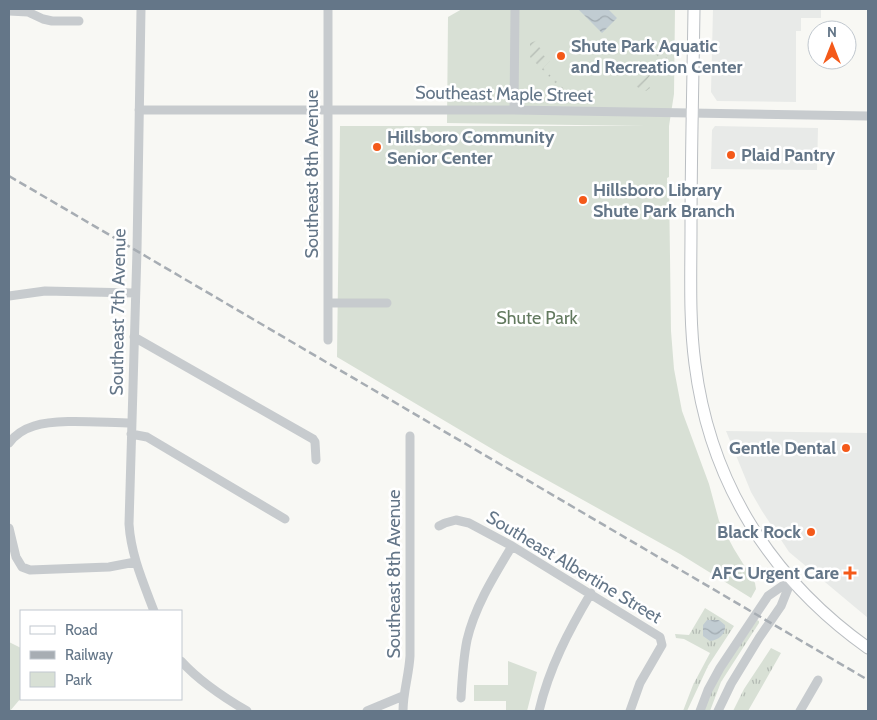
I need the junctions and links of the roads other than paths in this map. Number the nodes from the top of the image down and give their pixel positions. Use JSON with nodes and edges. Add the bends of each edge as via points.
{"nodes":[{"id":1,"x":140,"y":9,"type":"edge"},
{"id":2,"x":328,"y":9,"type":"edge"},
{"id":3,"x":515,"y":9,"type":"edge"},
{"id":4,"x":694,"y":9,"type":"edge"},
{"id":5,"x":24,"y":10,"type":"edge"},
{"id":6,"x":9,"y":11,"type":"edge"},
{"id":7,"x":79,"y":21,"type":"dead end"},
{"id":8,"x":139,"y":110,"type":"junction"},
{"id":9,"x":328,"y":110,"type":"junction"},
{"id":10,"x":514,"y":110,"type":"junction"},
{"id":11,"x":693,"y":113,"type":"junction"},
{"id":12,"x":868,"y":116,"type":"edge"},
{"id":13,"x":135,"y":293,"type":"junction"},
{"id":14,"x":9,"y":296,"type":"edge"},
{"id":15,"x":328,"y":302,"type":"junction"},
{"id":16,"x":387,"y":303,"type":"dead end"},
{"id":17,"x":134,"y":337,"type":"junction"},
{"id":18,"x":328,"y":340,"type":"dead end"},
{"id":19,"x":132,"y":423,"type":"junction"},
{"id":20,"x":132,"y":434,"type":"junction"},
{"id":21,"x":410,"y":436,"type":"dead end"},
{"id":22,"x":9,"y":444,"type":"edge"},
{"id":23,"x":316,"y":460,"type":"dead end"},
{"id":24,"x":285,"y":519,"type":"dead end"},
{"id":25,"x":439,"y":526,"type":"dead end"},
{"id":26,"x":9,"y":528,"type":"edge"},
{"id":27,"x":512,"y":546,"type":"junction"},
{"id":28,"x":135,"y":562,"type":"junction"},
{"id":29,"x":791,"y":580,"type":"junction"},
{"id":30,"x":591,"y":593,"type":"junction"},
{"id":31,"x":154,"y":610,"type":"edge"},
{"id":32,"x":868,"y":648,"type":"edge"},
{"id":33,"x":182,"y":663,"type":"edge"},
{"id":34,"x":818,"y":680,"type":"dead end"},
{"id":35,"x":403,"y":696,"type":"junction"},
{"id":36,"x":461,"y":698,"type":"dead end"},
{"id":37,"x":247,"y":711,"type":"edge"},
{"id":38,"x":367,"y":711,"type":"edge"},
{"id":39,"x":403,"y":711,"type":"edge"},
{"id":40,"x":540,"y":711,"type":"edge"},
{"id":41,"x":630,"y":711,"type":"edge"},
{"id":42,"x":700,"y":711,"type":"edge"},
{"id":43,"x":718,"y":711,"type":"edge"},
{"id":44,"x":800,"y":711,"type":"edge"}],
"edges":[{"from":1,"to":8,"type":"street","name":"Southeast 7th Avenue"},
{"from":2,"to":9,"type":"street","name":"Southeast 8th Avenue"},
{"from":3,"to":10,"type":"street"},
{"from":4,"to":11,"type":"main road"},
{"from":5,"to":6,"type":"street"},
{"from":5,"to":7,"type":"street","via":[[47,20]]},
{"from":8,"to":9,"type":"street","name":"Southeast Maple Street"},
{"from":8,"to":13,"type":"street","name":"Southeast 7th Avenue"},
{"from":9,"to":10,"type":"street","name":"Southeast Maple Street"},
{"from":9,"to":15,"type":"street","name":"Southeast 8th Avenue"},
{"from":10,"to":11,"type":"street","name":"Southeast Maple Street"},
{"from":11,"to":12,"type":"street","name":"Southeast Maple Street"},
{"from":11,"to":29,"type":"main road","via":[[692,325],[700,398],[718,460],[739,506],[772,558]]},
{"from":13,"to":14,"type":"street","via":[[45,292]]},
{"from":13,"to":17,"type":"street","name":"Southeast 7th Avenue"},
{"from":15,"to":16,"type":"street"},
{"from":15,"to":18,"type":"street","name":"Southeast 8th Avenue"},
{"from":17,"to":19,"type":"street","name":"Southeast 7th Avenue"},
{"from":17,"to":23,"type":"street","via":[[313,438]]},
{"from":19,"to":20,"type":"street","name":"Southeast 7th Avenue"},
{"from":19,"to":22,"type":"street","via":[[49,422],[24,430]]},
{"from":20,"to":24,"type":"street","via":[[147,437]]},
{"from":20,"to":28,"type":"street","name":"Southeast 7th Avenue","via":[[129,524]]},
{"from":21,"to":35,"type":"street","name":"Southeast 8th Avenue","via":[[410,656],[408,683]]},
{"from":25,"to":27,"type":"street","name":"Southeast Albertine Street","via":[[456,520],[469,523]]},
{"from":26,"to":28,"type":"street","via":[[16,557],[22,567],[30,570],[108,567]]},
{"from":27,"to":30,"type":"street","name":"Southeast Albertine Street"},
{"from":27,"to":36,"type":"street","via":[[477,608],[463,665]]},
{"from":28,"to":31,"type":"street","name":"Southeast 7th Avenue"},
{"from":29,"to":32,"type":"main road","via":[[835,623]]},
{"from":29,"to":42,"type":"street","via":[[768,596],[720,668]]},
{"from":29,"to":43,"type":"street","via":[[781,606],[730,684]]},
{"from":30,"to":40,"type":"street","via":[[557,656]]},
{"from":30,"to":41,"type":"street","name":"Southeast Albertine Street","via":[[660,637],[662,645],[640,683]]},
{"from":33,"to":37,"type":"street","via":[[223,698]]},
{"from":34,"to":44,"type":"street"},
{"from":35,"to":38,"type":"street"},
{"from":35,"to":39,"type":"street","name":"Southeast 8th Avenue"}]}
